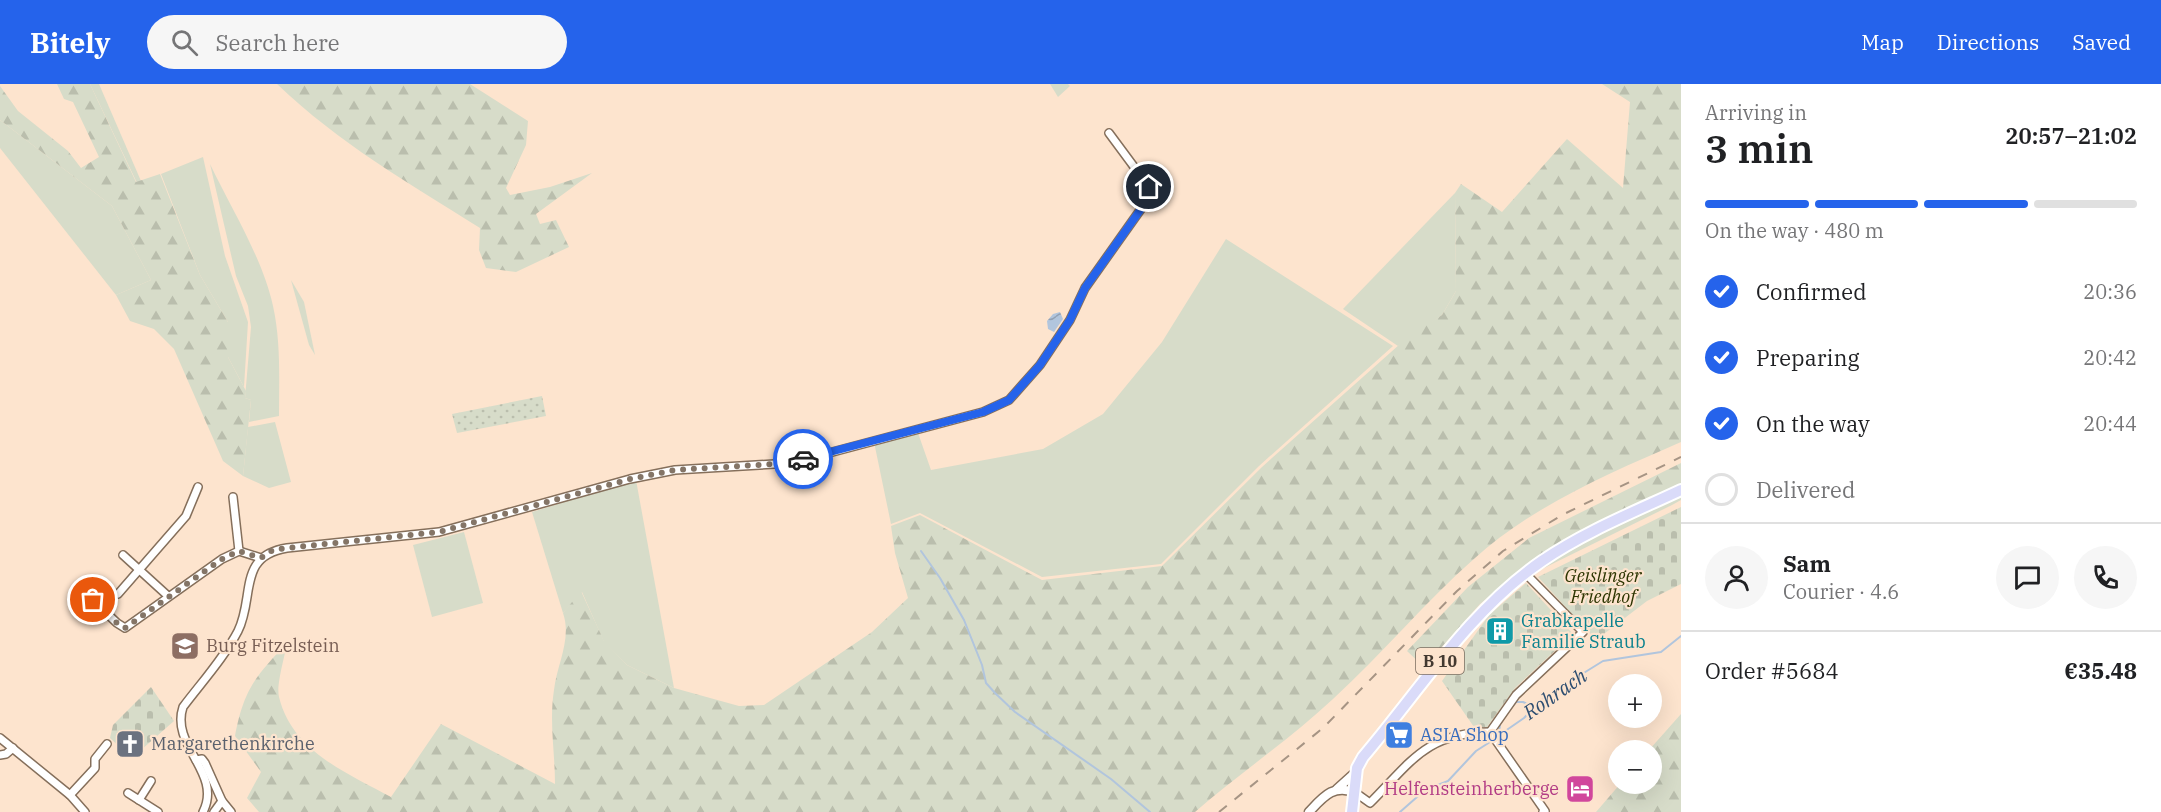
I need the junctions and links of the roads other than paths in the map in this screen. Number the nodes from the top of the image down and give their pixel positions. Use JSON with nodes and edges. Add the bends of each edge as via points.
{"nodes":[{"id":1,"x":1109,"y":133,"type":"dead end"},
{"id":2,"x":198,"y":487,"type":"dead end"},
{"id":3,"x":1681,"y":490,"type":"edge"},
{"id":4,"x":233,"y":497,"type":"dead end"},
{"id":5,"x":239,"y":551,"type":"junction"},
{"id":6,"x":123,"y":555,"type":"dead end"},
{"id":7,"x":261,"y":558,"type":"junction"},
{"id":8,"x":140,"y":570,"type":"junction"},
{"id":9,"x":1528,"y":576,"type":"junction"},
{"id":10,"x":81,"y":589,"type":"dead end"},
{"id":11,"x":118,"y":594,"type":"dead end"},
{"id":12,"x":168,"y":596,"type":"junction"},
{"id":13,"x":1490,"y":732,"type":"junction"},
{"id":14,"x":0,"y":738,"type":"edge"},
{"id":15,"x":107,"y":744,"type":"dead end"},
{"id":16,"x":13,"y":748,"type":"junction"},
{"id":17,"x":0,"y":754,"type":"edge"},
{"id":18,"x":196,"y":760,"type":"junction"},
{"id":19,"x":1357,"y":771,"type":"junction"},
{"id":20,"x":151,"y":781,"type":"dead end"},
{"id":21,"x":1337,"y":789,"type":"junction"},
{"id":22,"x":128,"y":793,"type":"dead end"},
{"id":23,"x":1356,"y":793,"type":"junction"},
{"id":24,"x":70,"y":795,"type":"junction"},
{"id":25,"x":139,"y":800,"type":"junction"},
{"id":26,"x":222,"y":801,"type":"junction"},
{"id":27,"x":1353,"y":810,"type":"edge"},
{"id":28,"x":1544,"y":811,"type":"edge"},
{"id":29,"x":85,"y":812,"type":"edge"},
{"id":30,"x":158,"y":812,"type":"edge"},
{"id":31,"x":203,"y":812,"type":"edge"},
{"id":32,"x":214,"y":812,"type":"edge"},
{"id":33,"x":231,"y":812,"type":"edge"},
{"id":34,"x":1308,"y":812,"type":"edge"}],
"edges":[{"from":1,"to":7,"type":"street","via":[[1149,187],[1141,209],[1085,288],[1070,320],[1040,365],[1009,400],[983,412],[791,463],[675,470],[439,532],[273,550]]},
{"from":2,"to":8,"type":"street","via":[[186,516]]},
{"from":3,"to":9,"type":"main road","number":"B 10","via":[[1565,546]]},
{"from":4,"to":5,"type":"street"},
{"from":5,"to":7,"type":"street"},
{"from":5,"to":12,"type":"street"},
{"from":6,"to":8,"type":"street"},
{"from":7,"to":18,"type":"street","via":[[250,576],[238,631],[183,708],[180,719]]},
{"from":8,"to":11,"type":"street"},
{"from":8,"to":12,"type":"street"},
{"from":9,"to":13,"type":"street","via":[[1583,632],[1516,695]]},
{"from":9,"to":19,"type":"main road","number":"B 10","via":[[1486,609],[1452,646]]},
{"from":10,"to":12,"type":"street","via":[[125,628]]},
{"from":13,"to":23,"type":"street","via":[[1448,736],[1437,741],[1370,803]]},
{"from":13,"to":28,"type":"street"},
{"from":14,"to":16,"type":"street"},
{"from":15,"to":24,"type":"street","via":[[95,759],[95,768]]},
{"from":16,"to":17,"type":"street"},
{"from":16,"to":24,"type":"street"},
{"from":18,"to":26,"type":"street","via":[[205,763]]},
{"from":18,"to":31,"type":"street","via":[[208,789]]},
{"from":19,"to":21,"type":"street"},
{"from":19,"to":23,"type":"main road","number":"B 10"},
{"from":20,"to":25,"type":"street"},
{"from":21,"to":23,"type":"street"},
{"from":21,"to":34,"type":"street"},
{"from":22,"to":25,"type":"street"},
{"from":23,"to":27,"type":"main road","number":"B 10"},
{"from":24,"to":29,"type":"street"},
{"from":25,"to":30,"type":"street"},
{"from":26,"to":32,"type":"street"},
{"from":26,"to":33,"type":"street"}]}
